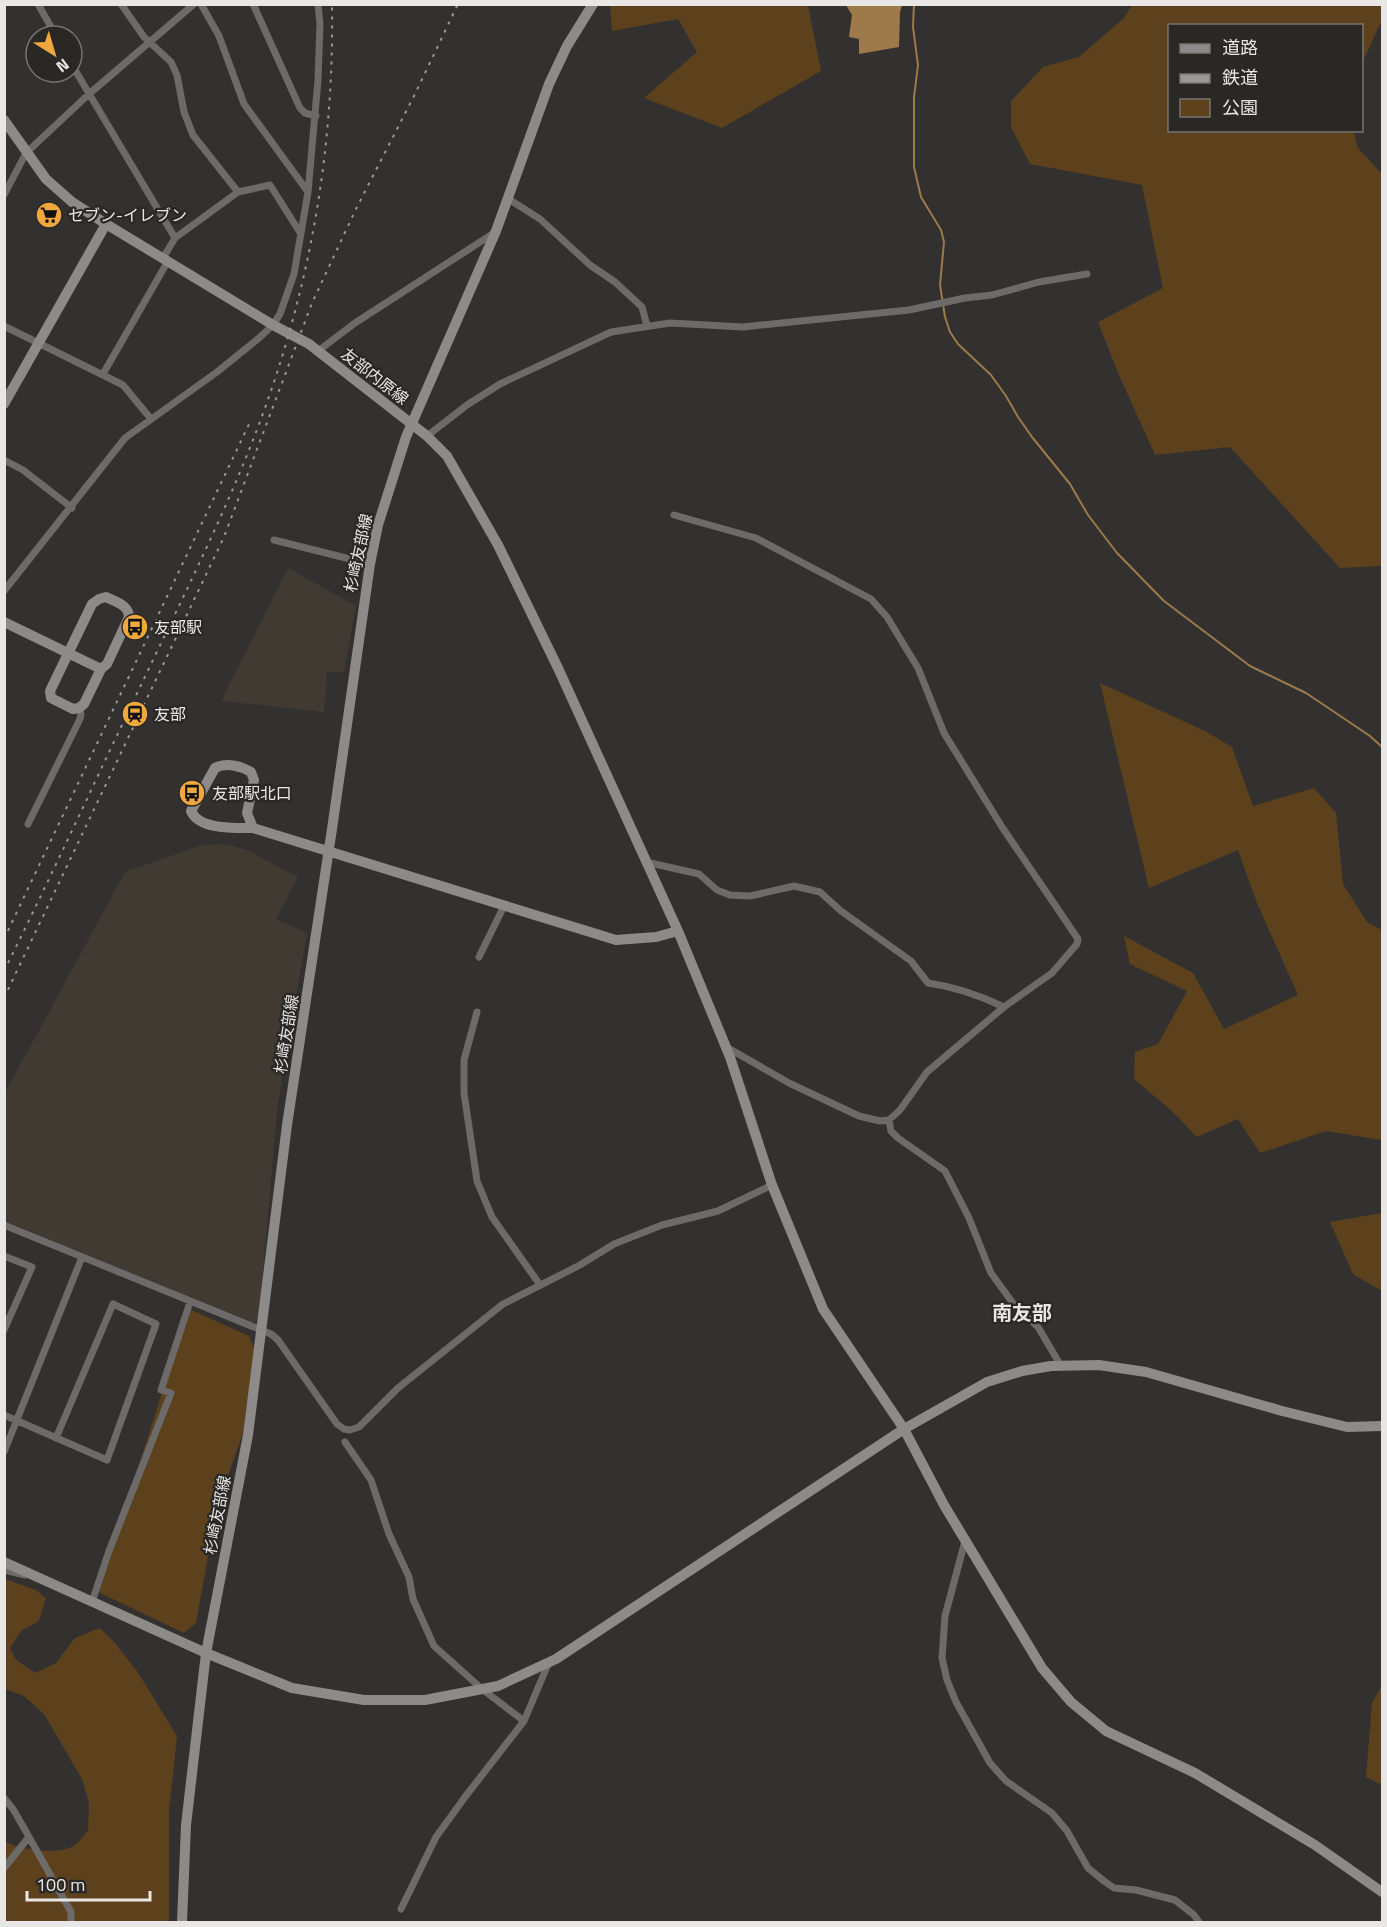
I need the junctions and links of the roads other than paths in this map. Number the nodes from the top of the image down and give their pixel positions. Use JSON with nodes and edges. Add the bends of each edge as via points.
{"nodes":[{"id":1,"x":38,"y":4,"type":"edge"},
{"id":2,"x":121,"y":4,"type":"edge"},
{"id":3,"x":194,"y":4,"type":"edge"},
{"id":4,"x":201,"y":4,"type":"edge"},
{"id":5,"x":253,"y":4,"type":"edge"},
{"id":6,"x":318,"y":4,"type":"edge"},
{"id":7,"x":593,"y":4,"type":"edge"},
{"id":8,"x":49,"y":24,"type":"edge"},
{"id":9,"x":150,"y":43,"type":"junction"},
{"id":10,"x":83,"y":84,"type":"edge"},
{"id":11,"x":89,"y":94,"type":"junction"},
{"id":12,"x":316,"y":116,"type":"junction"},
{"id":13,"x":4,"y":120,"type":"edge"},
{"id":14,"x":26,"y":153,"type":"junction"},
{"id":15,"x":238,"y":192,"type":"junction"},
{"id":16,"x":308,"y":192,"type":"junction"},
{"id":17,"x":4,"y":195,"type":"edge"},
{"id":18,"x":507,"y":198,"type":"junction"},
{"id":19,"x":106,"y":224,"type":"junction"},
{"id":20,"x":496,"y":231,"type":"junction"},
{"id":21,"x":302,"y":234,"type":"junction"},
{"id":22,"x":175,"y":238,"type":"junction"},
{"id":23,"x":166,"y":260,"type":"junction"},
{"id":24,"x":1087,"y":274,"type":"dead end"},
{"id":25,"x":273,"y":325,"type":"junction"},
{"id":26,"x":4,"y":326,"type":"edge"},
{"id":27,"x":647,"y":326,"type":"junction"},
{"id":28,"x":38,"y":342,"type":"junction"},
{"id":29,"x":318,"y":351,"type":"junction"},
{"id":30,"x":103,"y":374,"type":"junction"},
{"id":31,"x":4,"y":404,"type":"edge"},
{"id":32,"x":151,"y":419,"type":"junction"},
{"id":33,"x":411,"y":423,"type":"junction"},
{"id":34,"x":427,"y":436,"type":"junction"},
{"id":35,"x":4,"y":460,"type":"edge"},
{"id":36,"x":72,"y":508,"type":"junction"},
{"id":37,"x":674,"y":515,"type":"dead end"},
{"id":38,"x":274,"y":540,"type":"dead end"},
{"id":39,"x":370,"y":564,"type":"junction"},
{"id":40,"x":4,"y":591,"type":"edge"},
{"id":41,"x":4,"y":622,"type":"edge"},
{"id":42,"x":69,"y":652,"type":"junction"},
{"id":43,"x":101,"y":669,"type":"junction"},
{"id":44,"x":79,"y":708,"type":"junction"},
{"id":45,"x":247,"y":813,"type":"junction"},
{"id":46,"x":28,"y":824,"type":"dead end"},
{"id":47,"x":235,"y":828,"type":"junction"},
{"id":48,"x":253,"y":828,"type":"junction"},
{"id":49,"x":329,"y":851,"type":"junction"},
{"id":50,"x":646,"y":862,"type":"junction"},
{"id":51,"x":504,"y":906,"type":"junction"},
{"id":52,"x":678,"y":931,"type":"junction"},
{"id":53,"x":479,"y":957,"type":"dead end"},
{"id":54,"x":1004,"y":1007,"type":"junction"},
{"id":55,"x":477,"y":1012,"type":"dead end"},
{"id":56,"x":726,"y":1046,"type":"junction"},
{"id":57,"x":889,"y":1120,"type":"junction"},
{"id":58,"x":772,"y":1185,"type":"junction"},
{"id":59,"x":4,"y":1225,"type":"edge"},
{"id":60,"x":4,"y":1256,"type":"edge"},
{"id":61,"x":82,"y":1257,"type":"junction"},
{"id":62,"x":540,"y":1285,"type":"junction"},
{"id":63,"x":190,"y":1302,"type":"junction"},
{"id":64,"x":4,"y":1330,"type":"edge"},
{"id":65,"x":262,"y":1330,"type":"junction"},
{"id":66,"x":1061,"y":1366,"type":"junction"},
{"id":67,"x":4,"y":1415,"type":"edge"},
{"id":68,"x":17,"y":1421,"type":"junction"},
{"id":69,"x":1383,"y":1426,"type":"edge"},
{"id":70,"x":904,"y":1429,"type":"junction"},
{"id":71,"x":56,"y":1438,"type":"junction"},
{"id":72,"x":345,"y":1442,"type":"dead end"},
{"id":73,"x":4,"y":1452,"type":"edge"},
{"id":74,"x":966,"y":1539,"type":"junction"},
{"id":75,"x":4,"y":1562,"type":"edge"},
{"id":76,"x":4,"y":1570,"type":"edge"},
{"id":77,"x":47,"y":1582,"type":"junction"},
{"id":78,"x":92,"y":1602,"type":"junction"},
{"id":79,"x":206,"y":1653,"type":"junction"},
{"id":80,"x":549,"y":1662,"type":"junction"},
{"id":81,"x":482,"y":1689,"type":"junction"},
{"id":82,"x":524,"y":1720,"type":"junction"},
{"id":83,"x":4,"y":1798,"type":"edge"},
{"id":84,"x":29,"y":1837,"type":"junction"},
{"id":85,"x":4,"y":1868,"type":"edge"},
{"id":86,"x":1383,"y":1892,"type":"edge"},
{"id":87,"x":401,"y":1909,"type":"dead end"},
{"id":88,"x":71,"y":1923,"type":"edge"},
{"id":89,"x":182,"y":1923,"type":"edge"},
{"id":90,"x":1199,"y":1923,"type":"edge"}],
"edges":[{"from":1,"to":8,"type":"street"},
{"from":2,"to":9,"type":"street"},
{"from":3,"to":9,"type":"street"},
{"from":4,"to":16,"type":"street","via":[[219,36],[244,104]]},
{"from":5,"to":12,"type":"street","via":[[300,108]]},
{"from":6,"to":12,"type":"street"},
{"from":7,"to":18,"type":"street","name":"友部内原線","via":[[549,84]]},
{"from":9,"to":11,"type":"street"},
{"from":9,"to":15,"type":"street","via":[[171,62],[193,135]]},
{"from":10,"to":11,"type":"street"},
{"from":11,"to":14,"type":"street"},
{"from":11,"to":22,"type":"street"},
{"from":12,"to":16,"type":"street"},
{"from":13,"to":14,"type":"street","name":"友部内原線"},
{"from":14,"to":17,"type":"street"},
{"from":14,"to":19,"type":"street","name":"友部内原線","via":[[46,179]]},
{"from":15,"to":21,"type":"street","via":[[270,185]]},
{"from":15,"to":22,"type":"street"},
{"from":16,"to":21,"type":"street"},
{"from":18,"to":20,"type":"street","name":"友部内原線"},
{"from":18,"to":27,"type":"street","via":[[540,219],[590,265],[615,282],[642,307]]},
{"from":19,"to":23,"type":"street","name":"友部内原線"},
{"from":19,"to":28,"type":"street"},
{"from":20,"to":29,"type":"street"},
{"from":20,"to":33,"type":"street","name":"友部内原線"},
{"from":21,"to":25,"type":"street","via":[[294,274]]},
{"from":22,"to":23,"type":"street"},
{"from":23,"to":25,"type":"street","name":"友部内原線"},
{"from":23,"to":30,"type":"street"},
{"from":24,"to":27,"type":"street","via":[[909,310],[743,327],[670,322]]},
{"from":25,"to":29,"type":"street","name":"友部内原線"},
{"from":25,"to":32,"type":"street","via":[[217,372]]},
{"from":26,"to":28,"type":"street"},
{"from":27,"to":34,"type":"street","via":[[611,332],[500,384]]},
{"from":28,"to":30,"type":"street"},
{"from":28,"to":31,"type":"street"},
{"from":29,"to":33,"type":"street","name":"友部内原線"},
{"from":30,"to":32,"type":"street","via":[[129,390]]},
{"from":32,"to":36,"type":"street","via":[[125,438]]},
{"from":33,"to":34,"type":"street"},
{"from":33,"to":39,"type":"street","name":"杉崎友部線","via":[[381,514]]},
{"from":34,"to":50,"type":"street","via":[[447,456],[498,545]]},
{"from":35,"to":36,"type":"street"},
{"from":36,"to":40,"type":"street"},
{"from":37,"to":54,"type":"street","via":[[756,538],[871,599],[887,618],[918,668],[944,733],[1078,939],[1052,973]]},
{"from":38,"to":39,"type":"street"},
{"from":39,"to":49,"type":"street","name":"杉崎友部線"},
{"from":41,"to":42,"type":"street"},
{"from":42,"to":43,"type":"street"},
{"from":42,"to":43,"type":"street","via":[[95,601],[106,597],[124,606],[129,613],[128,621]]},
{"from":42,"to":44,"type":"street","via":[[49,695],[73,709]]},
{"from":43,"to":44,"type":"street"},
{"from":44,"to":46,"type":"street","via":[[80,719]]},
{"from":45,"to":47,"type":"street"},
{"from":45,"to":47,"type":"street","via":[[254,780],[251,772],[230,765],[215,768],[191,811],[196,820]]},
{"from":45,"to":48,"type":"street"},
{"from":47,"to":48,"type":"street"},
{"from":48,"to":49,"type":"street"},
{"from":49,"to":51,"type":"street"},
{"from":49,"to":65,"type":"street","name":"杉崎友部線","via":[[287,1125]]},
{"from":50,"to":52,"type":"street"},
{"from":50,"to":54,"type":"street","via":[[699,874],[717,890],[730,895],[750,896],[794,886],[820,892],[911,962],[928,983],[950,986]]},
{"from":51,"to":52,"type":"street","via":[[616,940]]},
{"from":51,"to":53,"type":"street"},
{"from":52,"to":56,"type":"street"},
{"from":54,"to":57,"type":"street","via":[[927,1072]]},
{"from":55,"to":62,"type":"street","via":[[464,1060],[464,1093],[477,1181],[492,1217]]},
{"from":56,"to":57,"type":"street","via":[[789,1083],[858,1116]]},
{"from":56,"to":58,"type":"street"},
{"from":57,"to":66,"type":"street","via":[[891,1131],[898,1138],[945,1171],[991,1273],[1016,1306],[1038,1326]]},
{"from":58,"to":62,"type":"street","via":[[718,1211],[662,1225],[614,1244]]},
{"from":58,"to":70,"type":"street","via":[[823,1309]]},
{"from":59,"to":61,"type":"street"},
{"from":60,"to":64,"type":"street","via":[[32,1267]]},
{"from":61,"to":63,"type":"street"},
{"from":61,"to":68,"type":"street"},
{"from":62,"to":65,"type":"street","via":[[503,1304],[350,1430],[337,1424],[278,1340]]},
{"from":63,"to":65,"type":"street"},
{"from":63,"to":78,"type":"street","via":[[161,1390],[171,1393]]},
{"from":65,"to":79,"type":"street","name":"杉崎友部線","via":[[248,1435]]},
{"from":66,"to":69,"type":"street","via":[[1099,1365],[1146,1372],[1347,1426]]},
{"from":66,"to":70,"type":"street","via":[[1022,1371],[987,1382]]},
{"from":67,"to":68,"type":"street"},
{"from":68,"to":71,"type":"street"},
{"from":68,"to":73,"type":"street"},
{"from":70,"to":74,"type":"street"},
{"from":70,"to":80,"type":"street"},
{"from":71,"to":71,"type":"street","via":[[107,1460],[156,1324],[113,1304]]},
{"from":72,"to":81,"type":"street","via":[[371,1480],[434,1646]]},
{"from":74,"to":86,"type":"street","via":[[1042,1668],[1071,1702],[1106,1731],[1195,1773],[1315,1845]]},
{"from":74,"to":90,"type":"street","via":[[945,1616],[942,1658],[956,1702],[990,1763],[1006,1780],[1052,1813],[1088,1868],[1104,1881],[1114,1888],[1175,1900]]},
{"from":75,"to":77,"type":"street"},
{"from":76,"to":77,"type":"street"},
{"from":77,"to":78,"type":"street"},
{"from":78,"to":79,"type":"street"},
{"from":79,"to":81,"type":"street","via":[[292,1688],[364,1700],[425,1700]]},
{"from":79,"to":89,"type":"street","name":"杉崎友部線","via":[[186,1825]]},
{"from":80,"to":81,"type":"street","via":[[498,1686]]},
{"from":80,"to":82,"type":"street"},
{"from":81,"to":82,"type":"street"},
{"from":82,"to":87,"type":"street","via":[[436,1837]]},
{"from":83,"to":84,"type":"street"},
{"from":84,"to":85,"type":"street"},
{"from":84,"to":88,"type":"street","via":[[70,1912]]}]}
